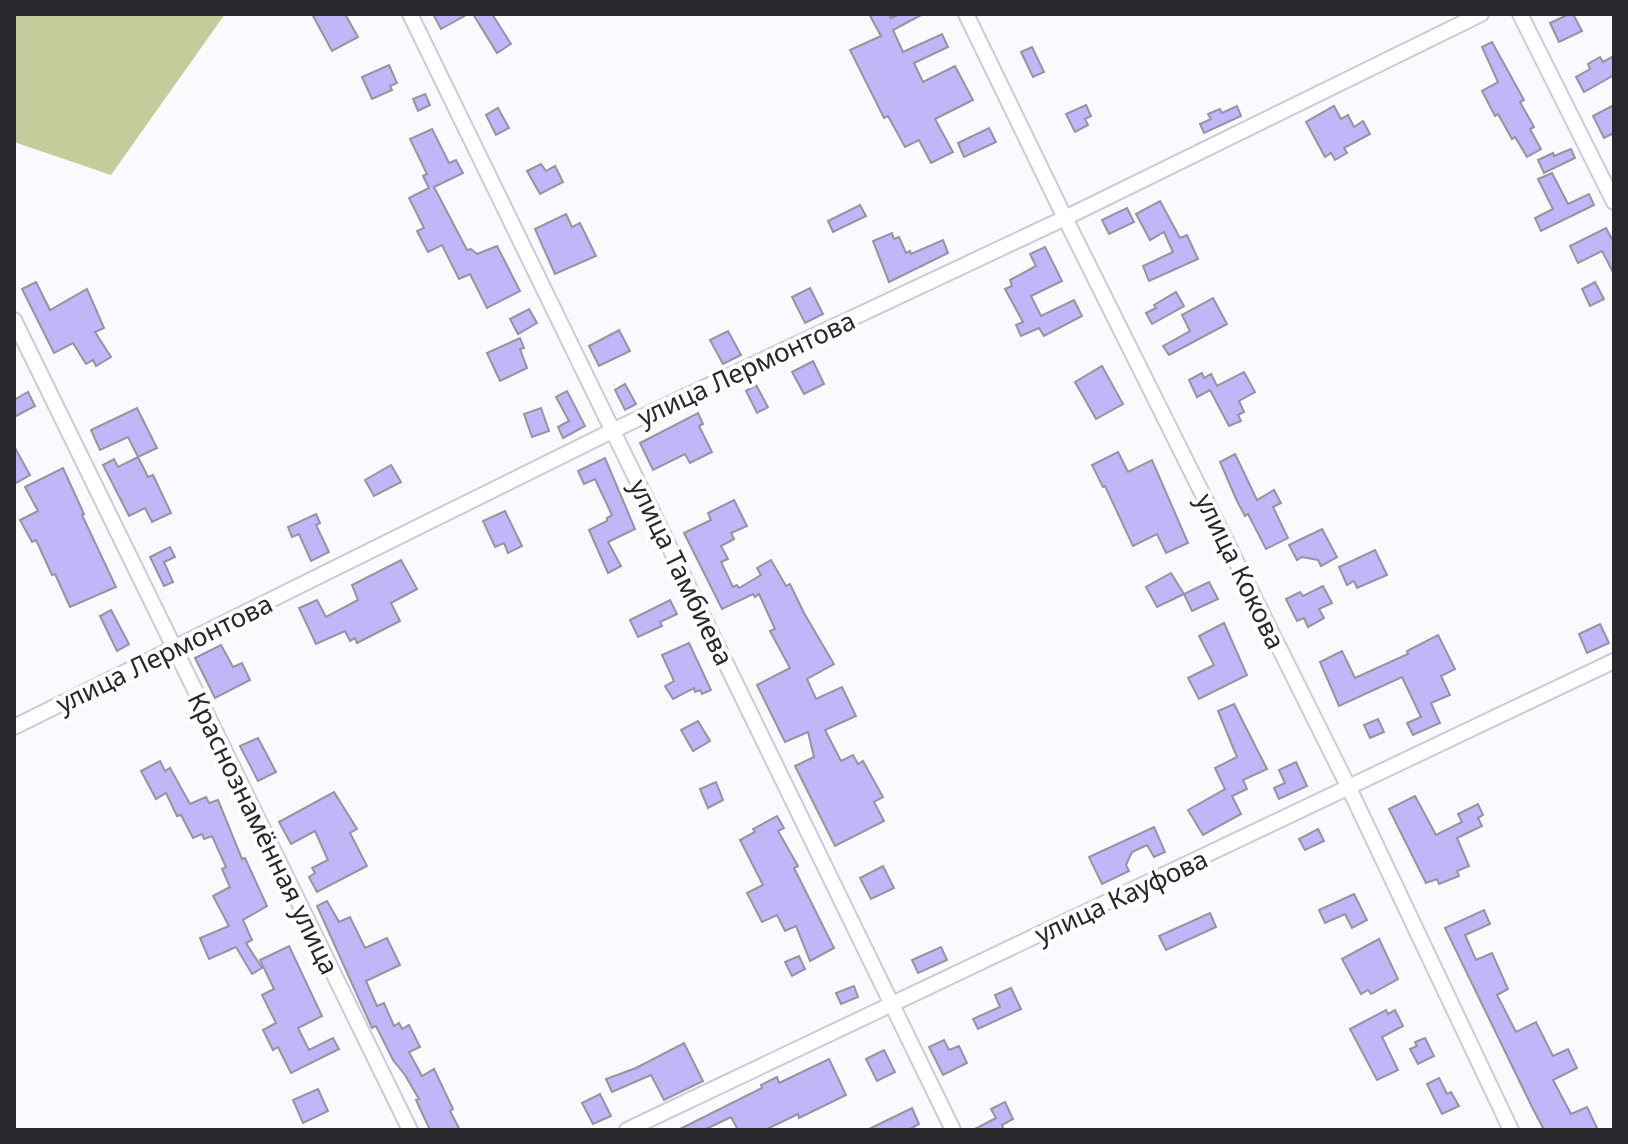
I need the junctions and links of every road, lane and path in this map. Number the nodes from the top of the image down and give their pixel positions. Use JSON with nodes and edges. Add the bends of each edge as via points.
{"nodes":[{"id":1,"x":410,"y":14,"type":"edge"},
{"id":2,"x":966,"y":14,"type":"edge"},
{"id":3,"x":1481,"y":14,"type":"edge"},
{"id":4,"x":1520,"y":14,"type":"edge"},
{"id":5,"x":1614,"y":202,"type":"edge"},
{"id":6,"x":1065,"y":218,"type":"junction"},
{"id":7,"x":14,"y":320,"type":"edge"},
{"id":8,"x":612,"y":431,"type":"junction"},
{"id":9,"x":174,"y":648,"type":"junction"},
{"id":10,"x":1614,"y":661,"type":"edge"},
{"id":11,"x":14,"y":727,"type":"edge"},
{"id":12,"x":1349,"y":788,"type":"junction"},
{"id":13,"x":893,"y":1004,"type":"junction"},
{"id":14,"x":410,"y":1130,"type":"edge"},
{"id":15,"x":627,"y":1130,"type":"edge"},
{"id":16,"x":953,"y":1130,"type":"edge"},
{"id":17,"x":1511,"y":1130,"type":"edge"}],
"edges":[{"from":1,"to":8,"type":"street","name":"улица Тамбиева"},
{"from":2,"to":6,"type":"street","name":"улица Кокова"},
{"from":3,"to":6,"type":"street","name":"улица Лермонтова"},
{"from":4,"to":5,"type":"street"},
{"from":6,"to":8,"type":"street","name":"улица Лермонтова"},
{"from":6,"to":12,"type":"street","name":"улица Кокова"},
{"from":7,"to":9,"type":"street","name":"Краснознамённая улица"},
{"from":8,"to":9,"type":"street","name":"улица Лермонтова"},
{"from":8,"to":13,"type":"street","name":"улица Тамбиева"},
{"from":9,"to":11,"type":"street","name":"улица Лермонтова"},
{"from":9,"to":14,"type":"street","name":"Краснознамённая улица"},
{"from":10,"to":12,"type":"street","name":"улица Кауфова"},
{"from":12,"to":13,"type":"street","name":"улица Кауфова"},
{"from":12,"to":17,"type":"street","name":"улица Кокова"},
{"from":13,"to":15,"type":"street","name":"улица Кауфова"},
{"from":13,"to":16,"type":"street","name":"улица Тамбиева"}]}
